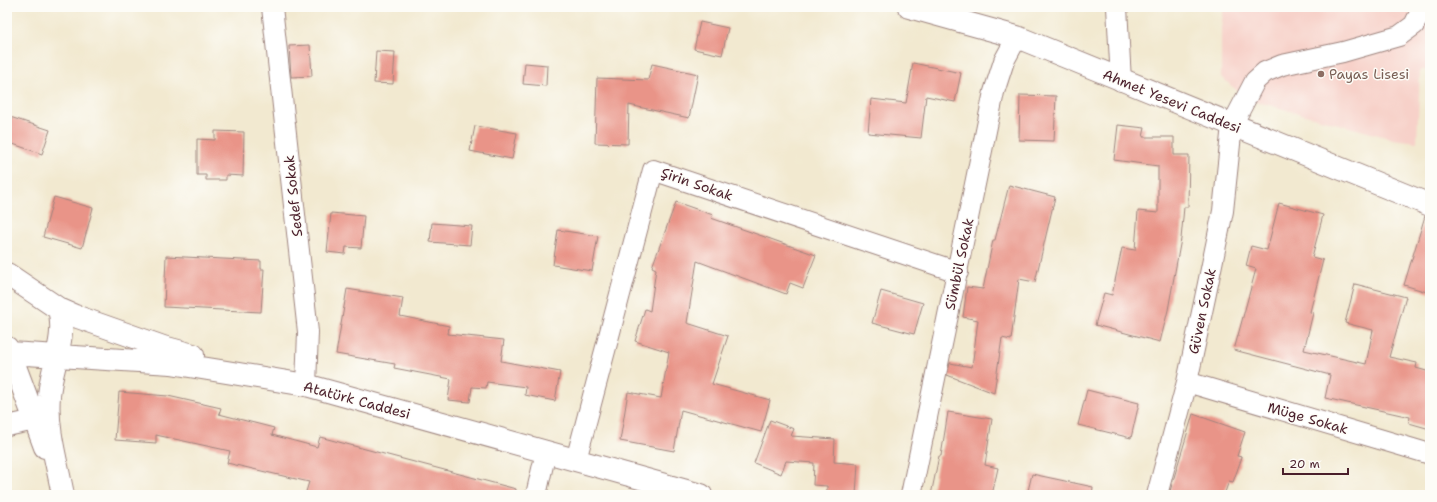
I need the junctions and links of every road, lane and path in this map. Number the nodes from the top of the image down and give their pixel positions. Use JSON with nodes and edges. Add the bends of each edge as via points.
{"nodes":[{"id":1,"x":272,"y":7,"type":"edge"},
{"id":2,"x":909,"y":7,"type":"edge"},
{"id":3,"x":1117,"y":7,"type":"edge"},
{"id":4,"x":1423,"y":7,"type":"edge"},
{"id":5,"x":1017,"y":37,"type":"junction"},
{"id":6,"x":1121,"y":81,"type":"junction"},
{"id":7,"x":1232,"y":125,"type":"junction"},
{"id":8,"x":1430,"y":206,"type":"edge"},
{"id":9,"x":958,"y":272,"type":"junction"},
{"id":10,"x":7,"y":274,"type":"edge"},
{"id":11,"x":7,"y":290,"type":"edge"},
{"id":12,"x":33,"y":290,"type":"junction"},
{"id":13,"x":59,"y":309,"type":"junction"},
{"id":14,"x":9,"y":350,"type":"edge"},
{"id":15,"x":57,"y":355,"type":"junction"},
{"id":16,"x":1187,"y":382,"type":"junction"},
{"id":17,"x":306,"y":385,"type":"junction"},
{"id":18,"x":35,"y":420,"type":"junction"},
{"id":19,"x":7,"y":426,"type":"edge"},
{"id":20,"x":546,"y":452,"type":"junction"},
{"id":21,"x":1430,"y":454,"type":"edge"},
{"id":22,"x":576,"y":460,"type":"junction"},
{"id":23,"x":63,"y":495,"type":"edge"},
{"id":24,"x":536,"y":495,"type":"edge"},
{"id":25,"x":701,"y":495,"type":"edge"},
{"id":26,"x":911,"y":495,"type":"edge"},
{"id":27,"x":1156,"y":495,"type":"edge"}],
"edges":[{"from":1,"to":17,"type":"street","name":"Sedef Sokak","via":[[308,332]]},
{"from":2,"to":5,"type":"street","name":"Ahmet Yesevi Caddesi"},
{"from":3,"to":6,"type":"street"},
{"from":4,"to":7,"type":"street","via":[[1414,25],[1399,36],[1343,52],[1282,65],[1265,72],[1255,81]]},
{"from":5,"to":6,"type":"street","name":"Ahmet Yesevi Caddesi"},
{"from":5,"to":9,"type":"street","name":"Sümbül Sokak","via":[[1004,61],[994,92]]},
{"from":6,"to":7,"type":"street","name":"Ahmet Yesevi Caddesi"},
{"from":7,"to":8,"type":"street","name":"Ahmet Yesevi Caddesi"},
{"from":7,"to":16,"type":"street","name":"Güven Sokak","via":[[1223,211]]},
{"from":9,"to":22,"type":"street","name":"Şirin Sokak","via":[[653,170]]},
{"from":9,"to":26,"type":"street","name":"Sümbül Sokak"},
{"from":10,"to":12,"type":"street"},
{"from":11,"to":12,"type":"street"},
{"from":12,"to":13,"type":"street"},
{"from":13,"to":15,"type":"street","via":[[62,330]]},
{"from":13,"to":17,"type":"street","via":[[163,347]]},
{"from":14,"to":15,"type":"street","name":"Atatürk Caddesi"},
{"from":14,"to":18,"type":"street"},
{"from":15,"to":17,"type":"street","name":"Atatürk Caddesi","via":[[171,363]]},
{"from":15,"to":23,"type":"street","via":[[48,396],[50,426]]},
{"from":16,"to":21,"type":"street","name":"Müge Sokak"},
{"from":16,"to":27,"type":"street","name":"Güven Sokak"},
{"from":17,"to":20,"type":"street","name":"Atatürk Caddesi"},
{"from":18,"to":19,"type":"street"},
{"from":18,"to":23,"type":"street"},
{"from":20,"to":22,"type":"street","name":"Atatürk Caddesi"},
{"from":20,"to":24,"type":"street"},
{"from":22,"to":25,"type":"street","name":"Atatürk Caddesi"}]}
